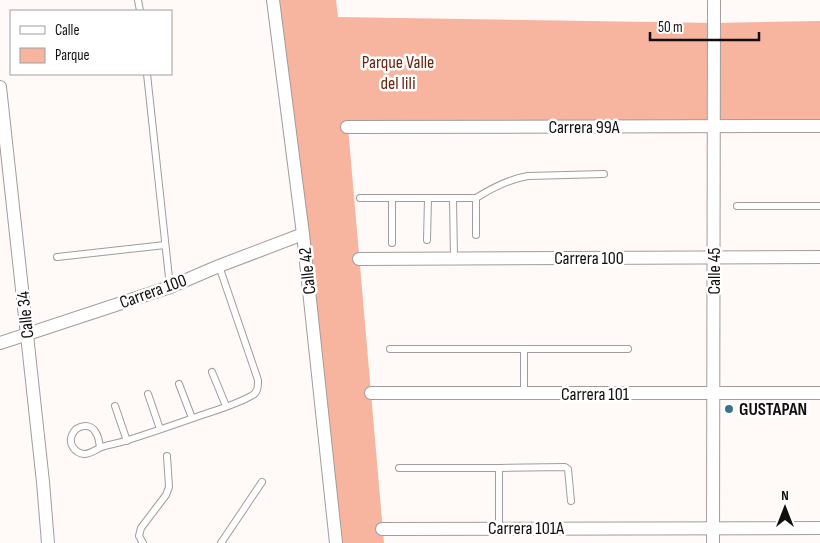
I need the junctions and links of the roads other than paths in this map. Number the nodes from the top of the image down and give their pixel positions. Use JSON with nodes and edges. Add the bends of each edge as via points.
{"nodes":[{"id":1,"x":273,"y":0,"type":"edge"},
{"id":2,"x":714,"y":0,"type":"edge"},
{"id":3,"x":146,"y":75,"type":"edge"},
{"id":4,"x":0,"y":87,"type":"edge"},
{"id":5,"x":714,"y":126,"type":"junction"},
{"id":6,"x":820,"y":126,"type":"edge"},
{"id":7,"x":347,"y":127,"type":"dead end"},
{"id":8,"x":3,"y":138,"type":"edge"},
{"id":9,"x":604,"y":174,"type":"dead end"},
{"id":10,"x":360,"y":198,"type":"dead end"},
{"id":11,"x":392,"y":198,"type":"junction"},
{"id":12,"x":476,"y":198,"type":"junction"},
{"id":13,"x":428,"y":199,"type":"junction"},
{"id":14,"x":453,"y":199,"type":"junction"},
{"id":15,"x":737,"y":206,"type":"dead end"},
{"id":16,"x":820,"y":206,"type":"edge"},
{"id":17,"x":303,"y":234,"type":"junction"},
{"id":18,"x":476,"y":235,"type":"dead end"},
{"id":19,"x":427,"y":240,"type":"dead end"},
{"id":20,"x":392,"y":243,"type":"dead end"},
{"id":21,"x":165,"y":246,"type":"junction"},
{"id":22,"x":56,"y":257,"type":"dead end"},
{"id":23,"x":820,"y":257,"type":"edge"},
{"id":24,"x":454,"y":258,"type":"junction"},
{"id":25,"x":714,"y":258,"type":"junction"},
{"id":26,"x":359,"y":259,"type":"dead end"},
{"id":27,"x":219,"y":266,"type":"junction"},
{"id":28,"x":170,"y":287,"type":"junction"},
{"id":29,"x":27,"y":334,"type":"junction"},
{"id":30,"x":0,"y":344,"type":"edge"},
{"id":31,"x":390,"y":349,"type":"dead end"},
{"id":32,"x":524,"y":349,"type":"junction"},
{"id":33,"x":628,"y":349,"type":"dead end"},
{"id":34,"x":212,"y":372,"type":"dead end"},
{"id":35,"x":179,"y":384,"type":"dead end"},
{"id":36,"x":370,"y":393,"type":"dead end"},
{"id":37,"x":820,"y":393,"type":"edge"},
{"id":38,"x":148,"y":394,"type":"dead end"},
{"id":39,"x":524,"y":394,"type":"junction"},
{"id":40,"x":714,"y":394,"type":"junction"},
{"id":41,"x":116,"y":406,"type":"dead end"},
{"id":42,"x":226,"y":406,"type":"junction"},
{"id":43,"x":192,"y":418,"type":"junction"},
{"id":44,"x":160,"y":429,"type":"junction"},
{"id":45,"x":127,"y":441,"type":"junction"},
{"id":46,"x":100,"y":447,"type":"junction"},
{"id":47,"x":167,"y":456,"type":"dead end"},
{"id":48,"x":398,"y":468,"type":"dead end"},
{"id":49,"x":499,"y":468,"type":"junction"},
{"id":50,"x":262,"y":482,"type":"dead end"},
{"id":51,"x":571,"y":502,"type":"dead end"},
{"id":52,"x":500,"y":527,"type":"junction"},
{"id":53,"x":820,"y":528,"type":"edge"},
{"id":54,"x":382,"y":529,"type":"dead end"},
{"id":55,"x":713,"y":529,"type":"junction"},
{"id":56,"x":48,"y":543,"type":"edge"},
{"id":57,"x":143,"y":543,"type":"edge"},
{"id":58,"x":221,"y":543,"type":"edge"},
{"id":59,"x":336,"y":543,"type":"edge"},
{"id":60,"x":713,"y":543,"type":"edge"}],
"edges":[{"from":1,"to":17,"type":"street","name":"Calle 42"},
{"from":2,"to":5,"type":"street","name":"Calle 45"},
{"from":3,"to":21,"type":"lane"},
{"from":4,"to":8,"type":"street","name":"Calle 34"},
{"from":5,"to":6,"type":"street","name":"Carrera 99A"},
{"from":5,"to":7,"type":"street","name":"Carrera 99A"},
{"from":5,"to":25,"type":"street","name":"Calle 45"},
{"from":8,"to":29,"type":"street","name":"Calle 34"},
{"from":9,"to":12,"type":"lane","via":[[516,178]]},
{"from":10,"to":11,"type":"lane"},
{"from":11,"to":13,"type":"lane"},
{"from":11,"to":20,"type":"lane"},
{"from":12,"to":14,"type":"lane"},
{"from":12,"to":18,"type":"lane"},
{"from":13,"to":14,"type":"lane"},
{"from":13,"to":19,"type":"lane"},
{"from":14,"to":24,"type":"lane"},
{"from":15,"to":16,"type":"lane"},
{"from":17,"to":27,"type":"street","name":"Carrera 100"},
{"from":17,"to":59,"type":"street","name":"Calle 42"},
{"from":21,"to":22,"type":"lane"},
{"from":21,"to":28,"type":"lane"},
{"from":23,"to":25,"type":"street","name":"Carrera 100"},
{"from":24,"to":25,"type":"street","name":"Carrera 100"},
{"from":24,"to":26,"type":"street","name":"Carrera 100"},
{"from":25,"to":40,"type":"street","name":"Calle 45"},
{"from":27,"to":28,"type":"street","name":"Carrera 100"},
{"from":27,"to":42,"type":"lane","via":[[258,380],[258,389],[253,396]]},
{"from":28,"to":29,"type":"street","name":"Carrera 100"},
{"from":29,"to":30,"type":"street","name":"Carrera 100"},
{"from":29,"to":56,"type":"street","name":"Calle 34"},
{"from":31,"to":32,"type":"lane"},
{"from":32,"to":33,"type":"lane"},
{"from":32,"to":39,"type":"lane"},
{"from":34,"to":42,"type":"lane"},
{"from":35,"to":43,"type":"lane"},
{"from":36,"to":39,"type":"street","name":"Carrera 101"},
{"from":37,"to":40,"type":"street","name":"Carrera 101"},
{"from":38,"to":44,"type":"lane"},
{"from":39,"to":40,"type":"street","name":"Carrera 101"},
{"from":40,"to":55,"type":"street","name":"Calle 45"},
{"from":41,"to":45,"type":"lane"},
{"from":42,"to":43,"type":"lane"},
{"from":43,"to":44,"type":"lane"},
{"from":44,"to":45,"type":"lane"},
{"from":45,"to":46,"type":"lane"},
{"from":46,"to":46,"type":"lane","via":[[81,454],[72,445],[73,432],[84,426],[91,427],[96,431]]},
{"from":47,"to":57,"type":"lane","via":[[169,487],[141,528],[139,536]]},
{"from":48,"to":49,"type":"lane"},
{"from":49,"to":51,"type":"lane","via":[[565,467],[568,469]]},
{"from":49,"to":52,"type":"lane"},
{"from":50,"to":58,"type":"lane"},
{"from":52,"to":54,"type":"street","name":"Carrera 101A"},
{"from":52,"to":55,"type":"street","name":"Carrera 101A"},
{"from":53,"to":55,"type":"street","name":"Carrera 101A"},
{"from":55,"to":60,"type":"street","name":"Calle 45"}]}
